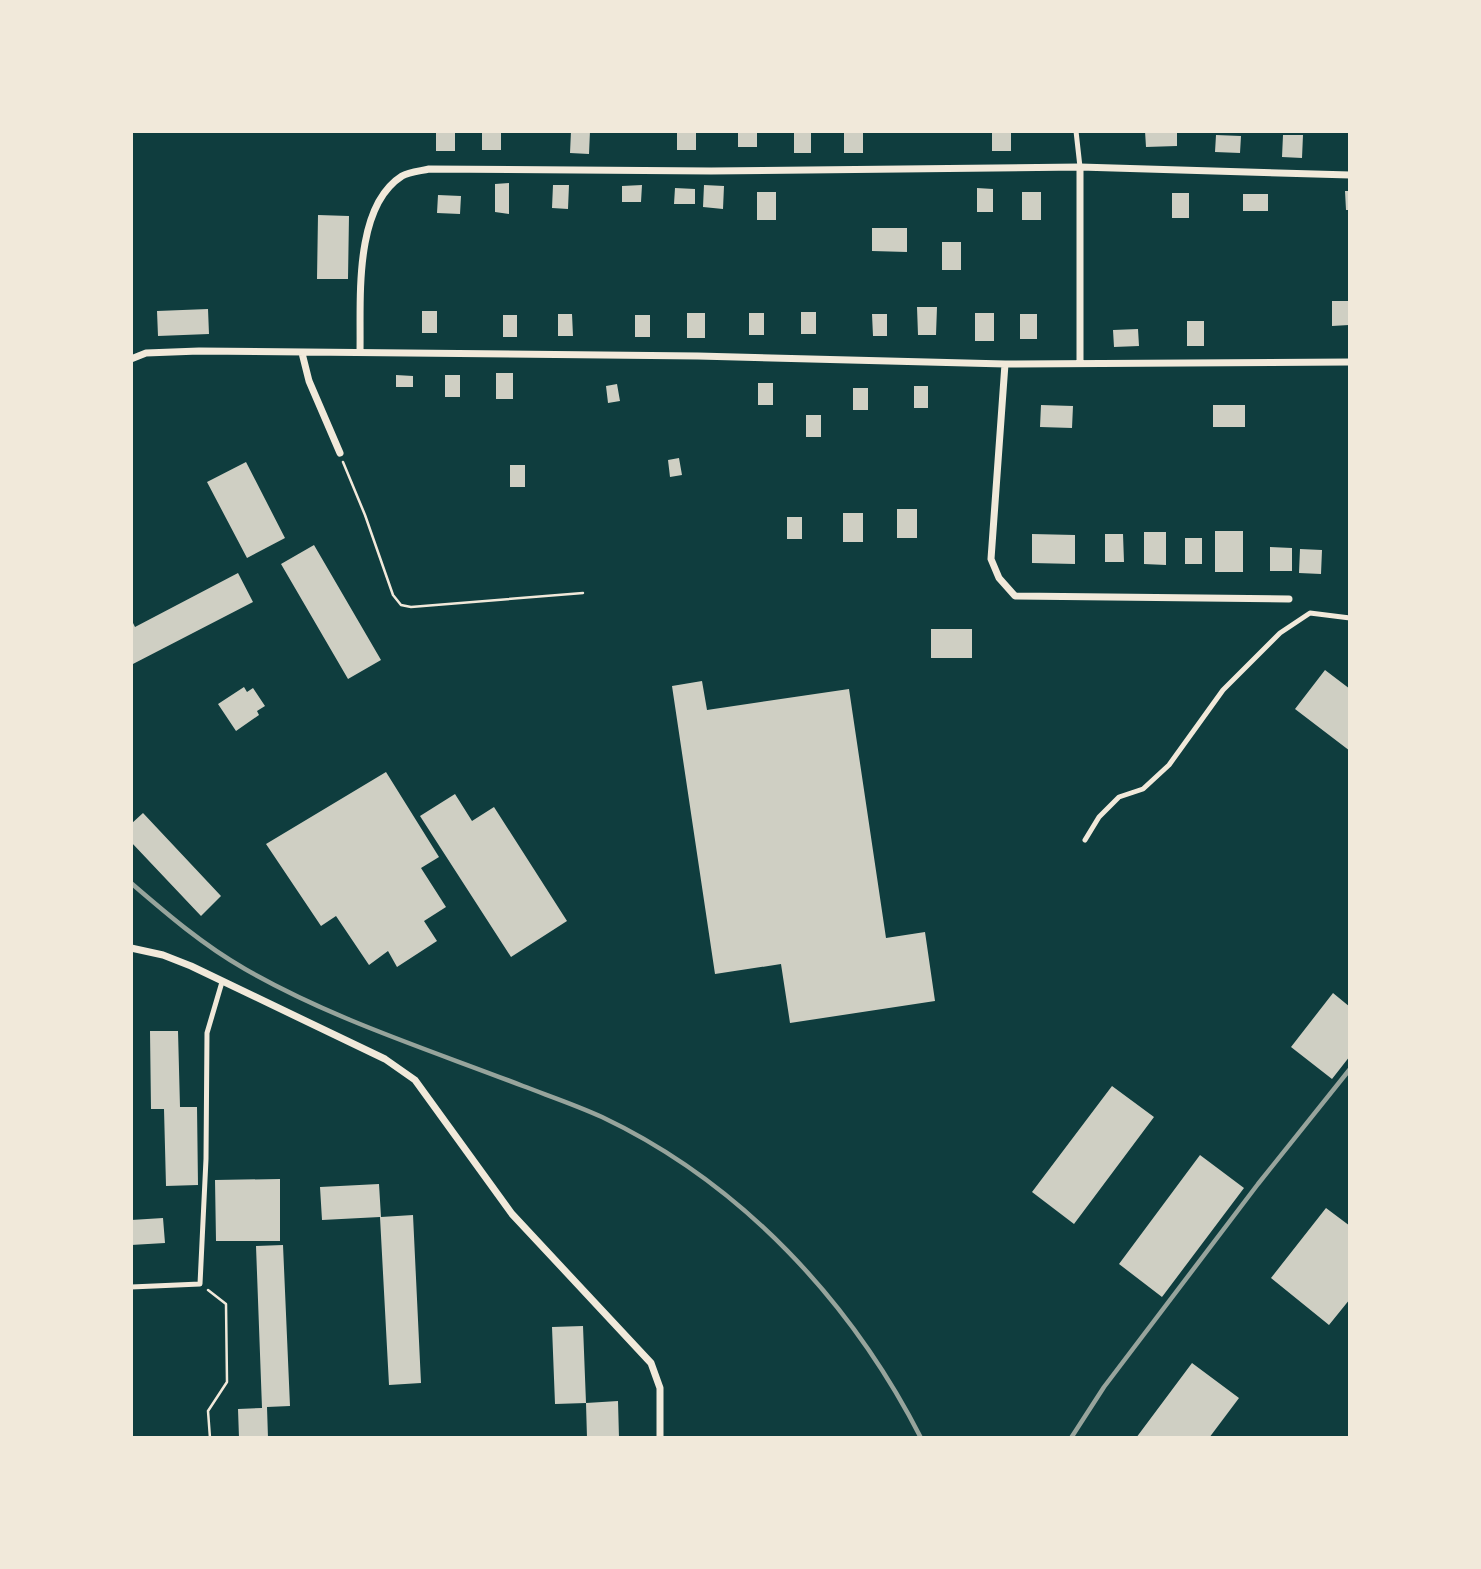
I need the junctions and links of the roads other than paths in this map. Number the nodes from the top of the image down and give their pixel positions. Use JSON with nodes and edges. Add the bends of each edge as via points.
{"nodes":[{"id":1,"x":1076,"y":131,"type":"edge"},
{"id":2,"x":1080,"y":167,"type":"junction"},
{"id":3,"x":1350,"y":175,"type":"edge"},
{"id":4,"x":360,"y":352,"type":"junction"},
{"id":5,"x":302,"y":353,"type":"junction"},
{"id":6,"x":131,"y":359,"type":"edge"},
{"id":7,"x":1350,"y":362,"type":"edge"},
{"id":8,"x":1080,"y":363,"type":"junction"},
{"id":9,"x":1005,"y":364,"type":"junction"},
{"id":10,"x":340,"y":453,"type":"road end"},
{"id":11,"x":1289,"y":599,"type":"dead end"},
{"id":12,"x":1350,"y":618,"type":"edge"},
{"id":13,"x":1085,"y":840,"type":"dead end"},
{"id":14,"x":131,"y":948,"type":"edge"},
{"id":15,"x":222,"y":982,"type":"junction"},
{"id":16,"x":131,"y":1287,"type":"edge"},
{"id":17,"x":660,"y":1438,"type":"edge"}],
"edges":[{"from":1,"to":2,"type":"lane"},
{"from":2,"to":3,"type":"street"},
{"from":2,"to":4,"type":"street","via":[[429,169],[403,176],[371,216],[362,269]]},
{"from":2,"to":8,"type":"street"},
{"from":4,"to":5,"type":"street"},
{"from":4,"to":9,"type":"street"},
{"from":5,"to":6,"type":"street","via":[[146,353]]},
{"from":5,"to":10,"type":"street"},
{"from":7,"to":8,"type":"street"},
{"from":8,"to":9,"type":"street"},
{"from":9,"to":11,"type":"street","via":[[991,559],[999,578],[1015,596]]},
{"from":12,"to":13,"type":"lane","via":[[1310,613],[1280,632],[1223,690],[1170,765],[1143,789],[1119,797]]},
{"from":14,"to":15,"type":"street","via":[[163,955]]},
{"from":15,"to":16,"type":"lane","via":[[207,1033],[200,1284]]},
{"from":15,"to":17,"type":"street","via":[[385,1059],[415,1080],[512,1214],[651,1363],[660,1388]]}]}
